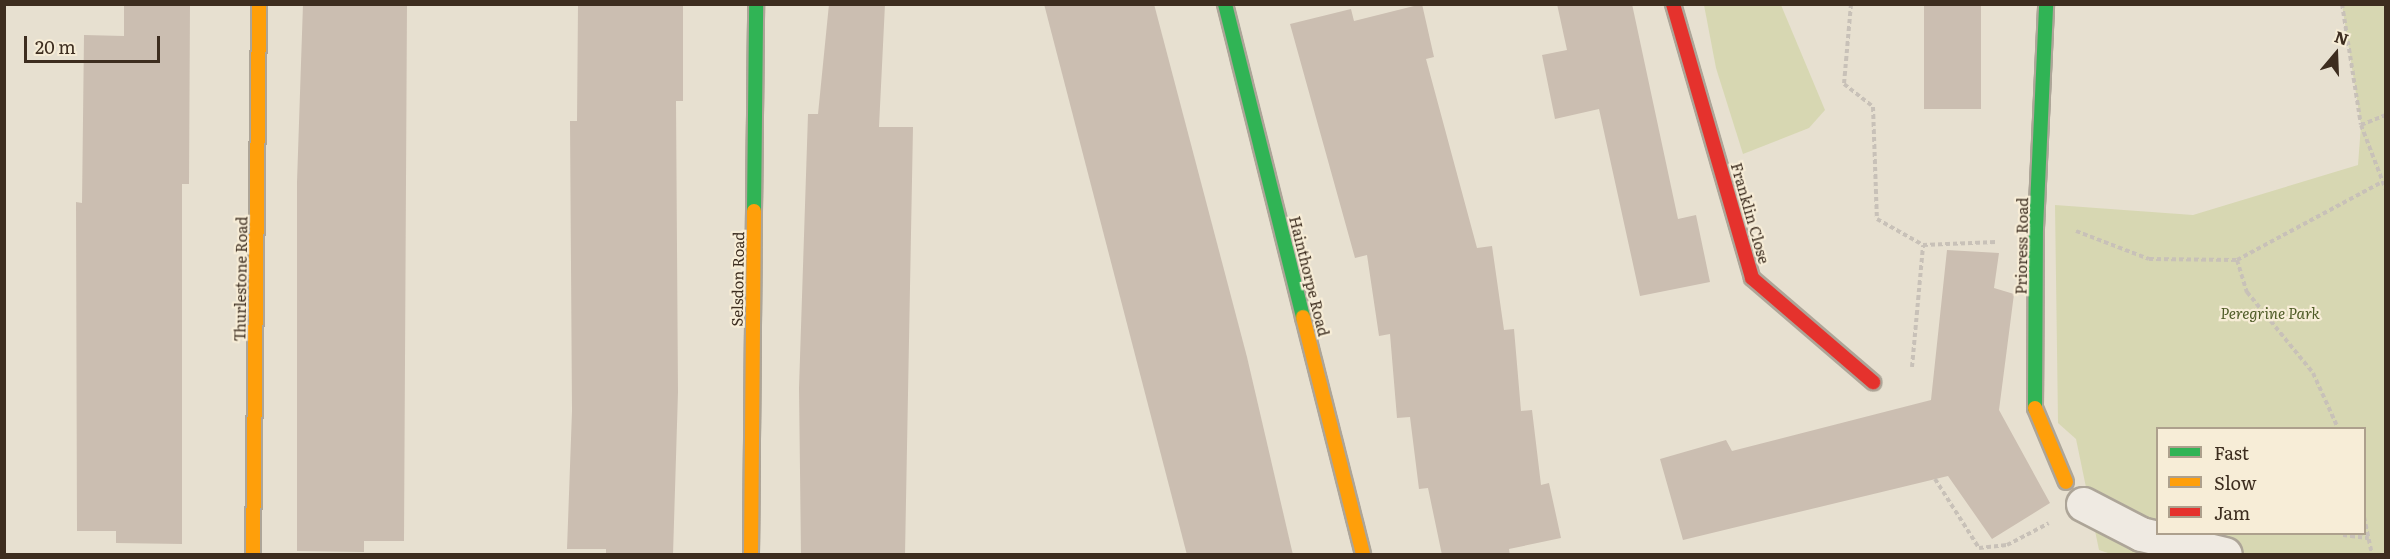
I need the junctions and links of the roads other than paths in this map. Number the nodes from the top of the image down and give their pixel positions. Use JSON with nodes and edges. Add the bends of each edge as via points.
{"nodes":[{"id":1,"x":259,"y":4,"type":"edge"},
{"id":2,"x":756,"y":4,"type":"edge"},
{"id":3,"x":1225,"y":4,"type":"edge"},
{"id":4,"x":1673,"y":4,"type":"edge"},
{"id":5,"x":2046,"y":4,"type":"edge"},
{"id":6,"x":1873,"y":382,"type":"dead end"},
{"id":7,"x":2075,"y":493,"type":"joint"},
{"id":8,"x":253,"y":555,"type":"edge"},
{"id":9,"x":751,"y":555,"type":"edge"},
{"id":10,"x":1363,"y":555,"type":"edge"},
{"id":11,"x":2225,"y":555,"type":"edge"}],
"edges":[{"from":1,"to":8,"type":"street","name":"Thurlestone Road"},
{"from":2,"to":9,"type":"street","name":"Selsdon Road"},
{"from":3,"to":10,"type":"street","name":"Hainthorpe Road"},
{"from":4,"to":6,"type":"street","name":"Franklin Close","via":[[1752,278]]},
{"from":5,"to":7,"type":"street","name":"Prioress Road","via":[[2035,408]]},
{"from":7,"to":11,"type":"street","via":[[2141,534]]}]}
